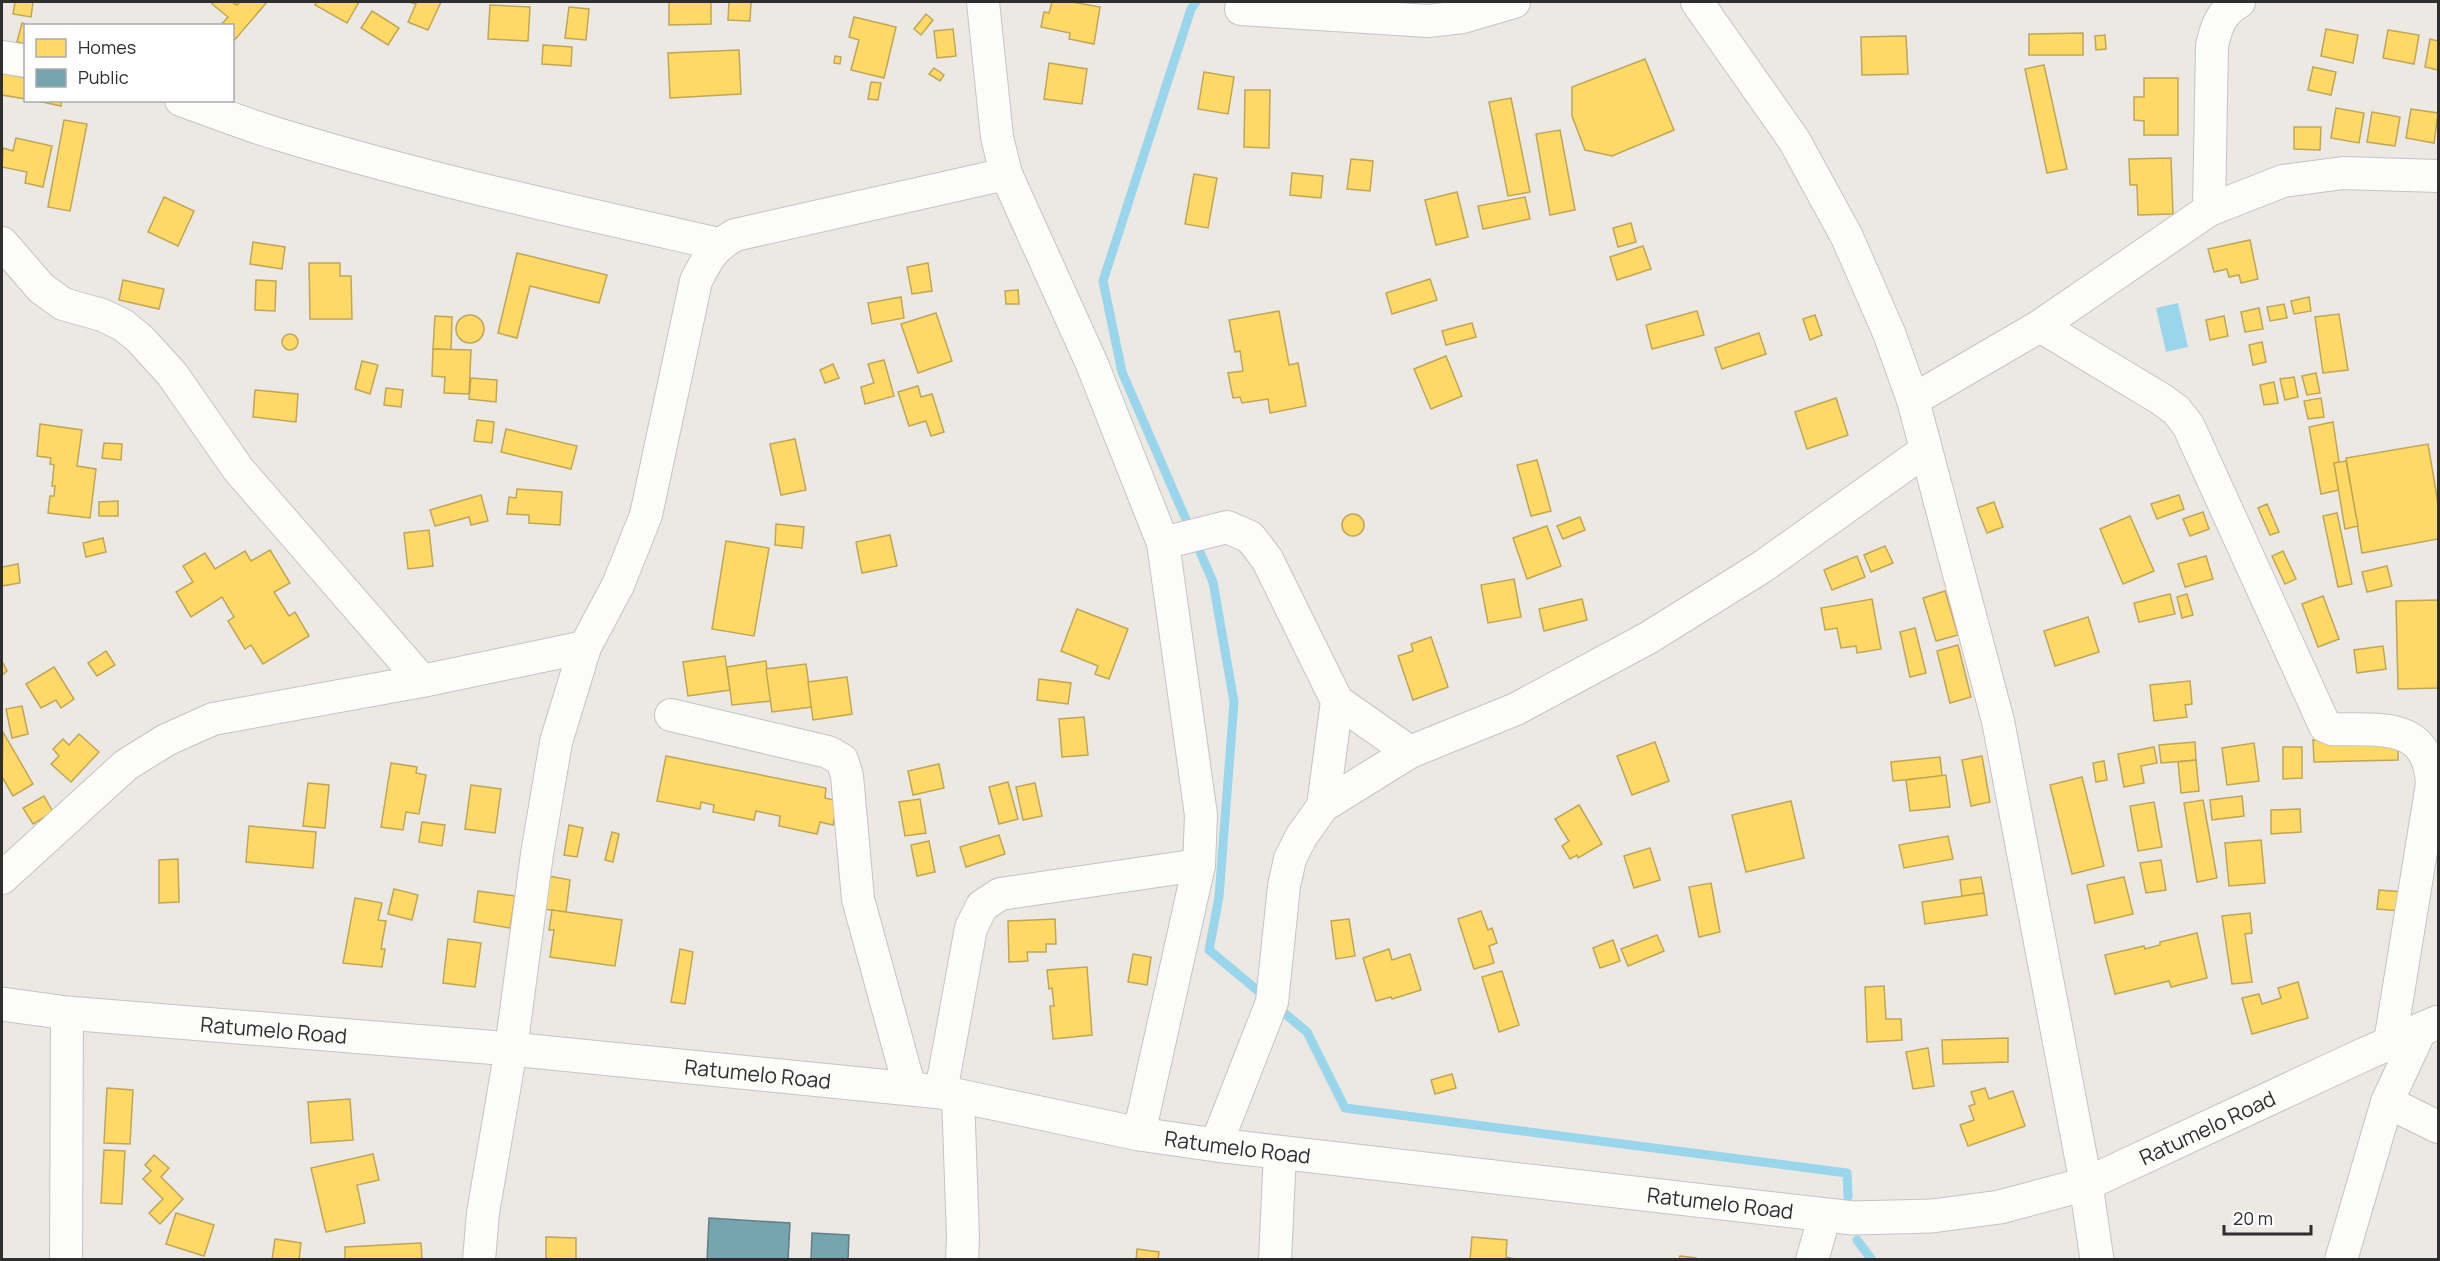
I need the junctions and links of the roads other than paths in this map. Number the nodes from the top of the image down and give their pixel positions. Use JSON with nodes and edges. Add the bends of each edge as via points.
{"nodes":[{"id":1,"x":983,"y":2,"type":"edge"},
{"id":2,"x":1514,"y":2,"type":"edge"},
{"id":3,"x":1696,"y":2,"type":"edge"},
{"id":4,"x":2239,"y":2,"type":"edge"},
{"id":5,"x":1241,"y":9,"type":"dead end"},
{"id":6,"x":2,"y":57,"type":"edge"},
{"id":7,"x":24,"y":61,"type":"edge"},
{"id":8,"x":188,"y":102,"type":"edge"},
{"id":9,"x":1006,"y":174,"type":"junction"},
{"id":10,"x":2439,"y":176,"type":"edge"},
{"id":11,"x":2210,"y":210,"type":"junction"},
{"id":12,"x":2,"y":243,"type":"edge"},
{"id":13,"x":719,"y":244,"type":"junction"},
{"id":14,"x":2040,"y":326,"type":"junction"},
{"id":15,"x":1913,"y":400,"type":"junction"},
{"id":16,"x":1926,"y":450,"type":"junction"},
{"id":17,"x":1163,"y":543,"type":"junction"},
{"id":18,"x":585,"y":647,"type":"junction"},
{"id":19,"x":422,"y":681,"type":"junction"},
{"id":20,"x":1336,"y":701,"type":"junction"},
{"id":21,"x":671,"y":715,"type":"dead end"},
{"id":22,"x":1410,"y":752,"type":"junction"},
{"id":23,"x":1323,"y":806,"type":"junction"},
{"id":24,"x":1199,"y":865,"type":"junction"},
{"id":25,"x":2,"y":878,"type":"edge"},
{"id":26,"x":2,"y":1004,"type":"edge"},
{"id":27,"x":67,"y":1013,"type":"junction"},
{"id":28,"x":2430,"y":1025,"type":"edge"},
{"id":29,"x":2391,"y":1042,"type":"junction"},
{"id":30,"x":511,"y":1049,"type":"junction"},
{"id":31,"x":936,"y":1092,"type":"junction"},
{"id":32,"x":2387,"y":1102,"type":"junction"},
{"id":33,"x":2439,"y":1127,"type":"edge"},
{"id":34,"x":1139,"y":1134,"type":"junction"},
{"id":35,"x":1216,"y":1145,"type":"junction"},
{"id":36,"x":1280,"y":1152,"type":"junction"},
{"id":37,"x":2086,"y":1184,"type":"junction"},
{"id":38,"x":1825,"y":1215,"type":"junction"},
{"id":39,"x":66,"y":1260,"type":"edge"},
{"id":40,"x":478,"y":1260,"type":"edge"},
{"id":41,"x":962,"y":1260,"type":"edge"},
{"id":42,"x":1275,"y":1260,"type":"edge"},
{"id":43,"x":1812,"y":1260,"type":"edge"},
{"id":44,"x":2097,"y":1260,"type":"edge"},
{"id":45,"x":2341,"y":1260,"type":"edge"}],
"edges":[{"from":1,"to":9,"type":"street","via":[[997,136]]},
{"from":2,"to":5,"type":"street","via":[[1463,17],[1428,21]]},
{"from":3,"to":15,"type":"street","via":[[1794,140],[1847,237]]},
{"from":4,"to":11,"type":"street","via":[[2217,24],[2211,46]]},
{"from":6,"to":7,"type":"street"},
{"from":8,"to":13,"type":"street","via":[[278,134],[480,190]]},
{"from":9,"to":13,"type":"street","via":[[735,235]]},
{"from":9,"to":17,"type":"street","via":[[1092,364]]},
{"from":10,"to":11,"type":"street","via":[[2343,173],[2283,181]]},
{"from":11,"to":14,"type":"street"},
{"from":12,"to":19,"type":"street","via":[[41,288],[63,304],[102,315],[140,339],[172,374],[238,469]]},
{"from":13,"to":18,"type":"street","via":[[696,281],[646,515],[618,585]]},
{"from":14,"to":15,"type":"street"},
{"from":14,"to":29,"type":"street","via":[[2162,399],[2188,425],[2325,726],[2401,732],[2426,754],[2432,784]]},
{"from":15,"to":16,"type":"street"},
{"from":16,"to":22,"type":"street","via":[[1762,567],[1648,638],[1516,709]]},
{"from":16,"to":37,"type":"street","via":[[1998,721]]},
{"from":17,"to":20,"type":"street","via":[[1227,527],[1250,537],[1267,559]]},
{"from":17,"to":24,"type":"street","via":[[1201,814]]},
{"from":18,"to":19,"type":"street"},
{"from":18,"to":30,"type":"street","via":[[556,742]]},
{"from":19,"to":25,"type":"street","via":[[213,719],[166,740],[126,765]]},
{"from":20,"to":22,"type":"street"},
{"from":20,"to":23,"type":"street"},
{"from":21,"to":31,"type":"street","via":[[828,752],[842,760],[848,776],[858,899]]},
{"from":22,"to":23,"type":"street"},
{"from":23,"to":35,"type":"street","via":[[1290,859],[1272,1002]]},
{"from":24,"to":31,"type":"street","via":[[1000,894],[982,906],[971,928]]},
{"from":24,"to":34,"type":"street"},
{"from":26,"to":27,"type":"street","name":"Ratumelo Road"},
{"from":27,"to":30,"type":"street","name":"Ratumelo Road"},
{"from":27,"to":39,"type":"street"},
{"from":28,"to":29,"type":"street","name":"Ratumelo Road"},
{"from":28,"to":32,"type":"street"},
{"from":29,"to":37,"type":"street","name":"Ratumelo Road"},
{"from":30,"to":31,"type":"street","name":"Ratumelo Road"},
{"from":30,"to":40,"type":"street"},
{"from":31,"to":34,"type":"street","name":"Ratumelo Road"},
{"from":31,"to":41,"type":"street","via":[[963,1237]]},
{"from":32,"to":33,"type":"street"},
{"from":32,"to":45,"type":"street"},
{"from":34,"to":35,"type":"street","name":"Ratumelo Road"},
{"from":35,"to":36,"type":"street","name":"Ratumelo Road"},
{"from":36,"to":38,"type":"street","name":"Ratumelo Road"},
{"from":36,"to":42,"type":"street"},
{"from":37,"to":38,"type":"street","name":"Ratumelo Road","via":[[2000,1207],[1932,1216]]},
{"from":37,"to":44,"type":"street"},
{"from":38,"to":43,"type":"street"}]}
